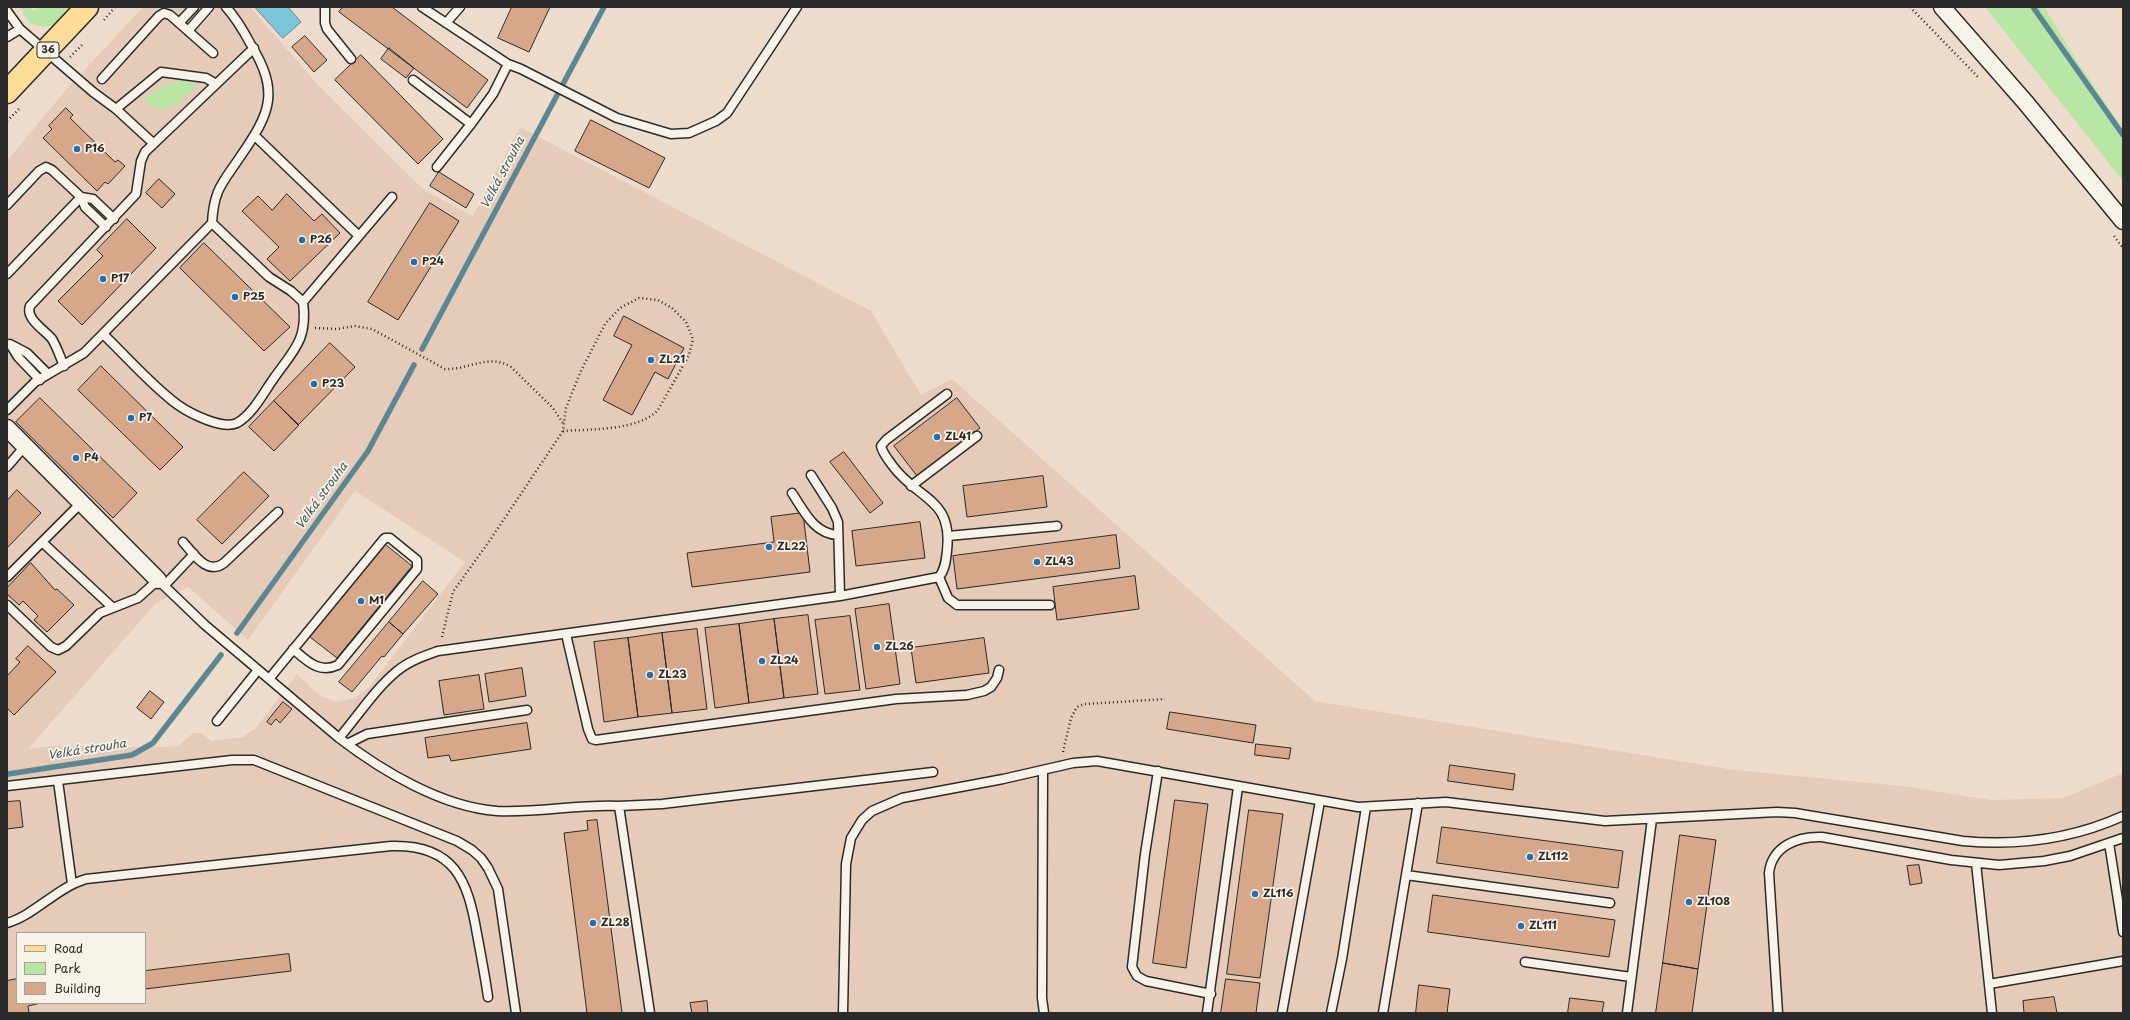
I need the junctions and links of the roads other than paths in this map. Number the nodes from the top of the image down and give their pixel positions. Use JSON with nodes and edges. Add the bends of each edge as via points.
{"nodes":[{"id":1,"x":87,"y":7,"type":"edge"},
{"id":2,"x":194,"y":7,"type":"edge"},
{"id":3,"x":210,"y":7,"type":"edge"},
{"id":4,"x":226,"y":7,"type":"edge"},
{"id":5,"x":325,"y":7,"type":"edge"},
{"id":6,"x":422,"y":7,"type":"edge"},
{"id":7,"x":460,"y":7,"type":"edge"},
{"id":8,"x":797,"y":7,"type":"edge"},
{"id":9,"x":1942,"y":7,"type":"edge"},
{"id":10,"x":7,"y":11,"type":"edge"},
{"id":11,"x":179,"y":23,"type":"junction"},
{"id":12,"x":446,"y":23,"type":"junction"},
{"id":13,"x":20,"y":29,"type":"junction"},
{"id":14,"x":188,"y":31,"type":"junction"},
{"id":15,"x":7,"y":37,"type":"edge"},
{"id":16,"x":254,"y":48,"type":"junction"},
{"id":17,"x":47,"y":51,"type":"junction"},
{"id":18,"x":212,"y":53,"type":"dead end"},
{"id":19,"x":351,"y":59,"type":"dead end"},
{"id":20,"x":508,"y":64,"type":"junction"},
{"id":21,"x":102,"y":79,"type":"dead end"},
{"id":22,"x":413,"y":80,"type":"dead end"},
{"id":23,"x":216,"y":84,"type":"junction"},
{"id":24,"x":7,"y":92,"type":"edge"},
{"id":25,"x":116,"y":109,"type":"junction"},
{"id":26,"x":471,"y":124,"type":"junction"},
{"id":27,"x":255,"y":136,"type":"junction"},
{"id":28,"x":153,"y":143,"type":"junction"},
{"id":29,"x":437,"y":168,"type":"dead end"},
{"id":30,"x":81,"y":197,"type":"junction"},
{"id":31,"x":392,"y":197,"type":"dead end"},
{"id":32,"x":7,"y":205,"type":"edge"},
{"id":33,"x":114,"y":219,"type":"junction"},
{"id":34,"x":2123,"y":221,"type":"edge"},
{"id":35,"x":212,"y":223,"type":"junction"},
{"id":36,"x":106,"y":227,"type":"junction"},
{"id":37,"x":359,"y":236,"type":"junction"},
{"id":38,"x":7,"y":274,"type":"edge"},
{"id":39,"x":303,"y":302,"type":"junction"},
{"id":40,"x":103,"y":334,"type":"junction"},
{"id":41,"x":9,"y":342,"type":"edge"},
{"id":42,"x":64,"y":366,"type":"junction"},
{"id":43,"x":48,"y":374,"type":"junction"},
{"id":44,"x":40,"y":380,"type":"junction"},
{"id":45,"x":947,"y":394,"type":"dead end"},
{"id":46,"x":7,"y":410,"type":"edge"},
{"id":47,"x":7,"y":428,"type":"edge"},
{"id":48,"x":977,"y":436,"type":"dead end"},
{"id":49,"x":25,"y":446,"type":"junction"},
{"id":50,"x":7,"y":467,"type":"edge"},
{"id":51,"x":811,"y":475,"type":"dead end"},
{"id":52,"x":911,"y":486,"type":"junction"},
{"id":53,"x":792,"y":493,"type":"dead end"},
{"id":54,"x":81,"y":502,"type":"junction"},
{"id":55,"x":278,"y":512,"type":"dead end"},
{"id":56,"x":1057,"y":526,"type":"dead end"},
{"id":57,"x":838,"y":535,"type":"junction"},
{"id":58,"x":948,"y":536,"type":"junction"},
{"id":59,"x":42,"y":542,"type":"junction"},
{"id":60,"x":183,"y":542,"type":"dead end"},
{"id":61,"x":194,"y":554,"type":"junction"},
{"id":62,"x":7,"y":577,"type":"edge"},
{"id":63,"x":939,"y":577,"type":"junction"},
{"id":64,"x":161,"y":583,"type":"junction"},
{"id":65,"x":840,"y":596,"type":"junction"},
{"id":66,"x":7,"y":605,"type":"edge"},
{"id":67,"x":1050,"y":605,"type":"dead end"},
{"id":68,"x":112,"y":607,"type":"junction"},
{"id":69,"x":566,"y":634,"type":"junction"},
{"id":70,"x":293,"y":649,"type":"junction"},
{"id":71,"x":258,"y":670,"type":"junction"},
{"id":72,"x":999,"y":670,"type":"dead end"},
{"id":73,"x":269,"y":679,"type":"junction"},
{"id":74,"x":527,"y":710,"type":"dead end"},
{"id":75,"x":217,"y":720,"type":"dead end"},
{"id":76,"x":339,"y":738,"type":"junction"},
{"id":77,"x":347,"y":744,"type":"junction"},
{"id":78,"x":1043,"y":770,"type":"junction"},
{"id":79,"x":1158,"y":771,"type":"junction"},
{"id":80,"x":933,"y":772,"type":"dead end"},
{"id":81,"x":58,"y":780,"type":"junction"},
{"id":82,"x":7,"y":786,"type":"edge"},
{"id":83,"x":1238,"y":787,"type":"junction"},
{"id":84,"x":1320,"y":801,"type":"junction"},
{"id":85,"x":1418,"y":803,"type":"junction"},
{"id":86,"x":618,"y":806,"type":"junction"},
{"id":87,"x":1366,"y":807,"type":"junction"},
{"id":88,"x":2123,"y":816,"type":"edge"},
{"id":89,"x":1652,"y":819,"type":"junction"},
{"id":90,"x":2123,"y":838,"type":"edge"},
{"id":91,"x":2109,"y":844,"type":"junction"},
{"id":92,"x":1976,"y":863,"type":"junction"},
{"id":93,"x":1406,"y":875,"type":"junction"},
{"id":94,"x":72,"y":884,"type":"junction"},
{"id":95,"x":1610,"y":903,"type":"dead end"},
{"id":96,"x":7,"y":923,"type":"edge"},
{"id":97,"x":2123,"y":926,"type":"edge"},
{"id":98,"x":2123,"y":961,"type":"edge"},
{"id":99,"x":1525,"y":962,"type":"dead end"},
{"id":100,"x":1631,"y":977,"type":"junction"},
{"id":101,"x":1989,"y":984,"type":"junction"},
{"id":102,"x":1211,"y":994,"type":"junction"},
{"id":103,"x":488,"y":997,"type":"dead end"},
{"id":104,"x":516,"y":1013,"type":"edge"},
{"id":105,"x":650,"y":1013,"type":"edge"},
{"id":106,"x":843,"y":1013,"type":"edge"},
{"id":107,"x":1044,"y":1013,"type":"edge"},
{"id":108,"x":1207,"y":1013,"type":"edge"},
{"id":109,"x":1282,"y":1013,"type":"edge"},
{"id":110,"x":1331,"y":1013,"type":"edge"},
{"id":111,"x":1383,"y":1013,"type":"edge"},
{"id":112,"x":1627,"y":1013,"type":"edge"},
{"id":113,"x":1778,"y":1013,"type":"edge"},
{"id":114,"x":1992,"y":1013,"type":"edge"}],
"edges":[{"from":1,"to":17,"type":"main road","number":"36"},
{"from":2,"to":11,"type":"lane"},
{"from":3,"to":14,"type":"lane"},
{"from":4,"to":16,"type":"lane"},
{"from":5,"to":19,"type":"lane","via":[[327,29]]},
{"from":6,"to":12,"type":"lane"},
{"from":7,"to":12,"type":"lane"},
{"from":8,"to":20,"type":"lane","via":[[729,110],[716,121],[685,134],[676,135],[634,125]]},
{"from":9,"to":34,"type":"street","via":[[2026,103]]},
{"from":10,"to":13,"type":"lane"},
{"from":11,"to":14,"type":"lane"},
{"from":11,"to":21,"type":"lane","via":[[167,13],[162,14]]},
{"from":12,"to":20,"type":"lane"},
{"from":13,"to":15,"type":"lane"},
{"from":13,"to":17,"type":"lane"},
{"from":14,"to":18,"type":"lane"},
{"from":16,"to":23,"type":"lane"},
{"from":16,"to":27,"type":"lane","via":[[268,76],[269,89],[263,119]]},
{"from":17,"to":24,"type":"main road","number":"36"},
{"from":17,"to":25,"type":"lane","via":[[96,96]]},
{"from":20,"to":26,"type":"lane","via":[[493,94]]},
{"from":22,"to":26,"type":"lane"},
{"from":23,"to":25,"type":"lane","via":[[206,78],[161,72]]},
{"from":23,"to":28,"type":"lane"},
{"from":25,"to":28,"type":"lane"},
{"from":26,"to":29,"type":"lane"},
{"from":27,"to":35,"type":"lane","via":[[216,193]]},
{"from":27,"to":37,"type":"lane"},
{"from":28,"to":33,"type":"lane","via":[[142,156],[136,194]]},
{"from":30,"to":32,"type":"lane","via":[[46,167],[39,171]]},
{"from":30,"to":33,"type":"lane","via":[[93,199]]},
{"from":30,"to":36,"type":"lane","via":[[85,207]]},
{"from":30,"to":38,"type":"lane"},
{"from":31,"to":37,"type":"lane"},
{"from":33,"to":36,"type":"lane"},
{"from":35,"to":39,"type":"lane","via":[[264,273]]},
{"from":35,"to":40,"type":"lane"},
{"from":36,"to":42,"type":"lane","via":[[28,310],[51,339]]},
{"from":37,"to":39,"type":"lane"},
{"from":39,"to":40,"type":"lane","via":[[304,328],[298,344],[250,411],[237,423],[222,425],[179,406]]},
{"from":40,"to":42,"type":"lane","via":[[84,353]]},
{"from":41,"to":43,"type":"lane","via":[[27,353]]},
{"from":41,"to":44,"type":"lane","via":[[20,360]]},
{"from":42,"to":43,"type":"lane"},
{"from":43,"to":44,"type":"lane"},
{"from":44,"to":46,"type":"lane"},
{"from":45,"to":52,"type":"lane","via":[[882,444],[884,453]]},
{"from":47,"to":49,"type":"street"},
{"from":48,"to":52,"type":"lane"},
{"from":49,"to":50,"type":"lane"},
{"from":49,"to":54,"type":"street"},
{"from":51,"to":57,"type":"lane","via":[[835,515]]},
{"from":52,"to":58,"type":"lane","via":[[941,510],[946,518]]},
{"from":53,"to":57,"type":"lane","via":[[819,530],[830,535]]},
{"from":54,"to":59,"type":"lane"},
{"from":54,"to":64,"type":"street"},
{"from":55,"to":61,"type":"lane","via":[[221,565],[209,567]]},
{"from":56,"to":58,"type":"lane"},
{"from":57,"to":65,"type":"lane"},
{"from":58,"to":63,"type":"lane","via":[[944,568]]},
{"from":59,"to":62,"type":"lane"},
{"from":59,"to":68,"type":"lane"},
{"from":60,"to":61,"type":"lane"},
{"from":61,"to":64,"type":"lane"},
{"from":63,"to":65,"type":"lane"},
{"from":63,"to":67,"type":"lane","via":[[948,598],[957,605]]},
{"from":64,"to":68,"type":"lane","via":[[138,598]]},
{"from":64,"to":71,"type":"lane"},
{"from":65,"to":69,"type":"lane"},
{"from":66,"to":68,"type":"lane","via":[[51,647],[58,650],[66,646],[95,617]]},
{"from":69,"to":72,"type":"lane","via":[[588,729],[592,739],[596,740],[896,699],[972,694],[991,687]]},
{"from":69,"to":76,"type":"lane","via":[[438,651],[410,662],[386,681]]},
{"from":70,"to":70,"type":"lane","via":[[385,538],[390,538],[417,560],[417,569],[338,665],[331,668],[315,667]]},
{"from":70,"to":73,"type":"lane"},
{"from":71,"to":73,"type":"lane"},
{"from":71,"to":75,"type":"lane"},
{"from":73,"to":76,"type":"lane"},
{"from":74,"to":77,"type":"lane","via":[[367,734]]},
{"from":76,"to":77,"type":"lane"},
{"from":77,"to":86,"type":"lane","via":[[407,781],[460,804],[479,809],[513,811],[583,805]]},
{"from":78,"to":79,"type":"lane","via":[[1073,763],[1096,762]]},
{"from":78,"to":106,"type":"lane","via":[[902,798],[872,812],[862,820],[851,838],[846,864]]},
{"from":78,"to":107,"type":"lane"},
{"from":79,"to":83,"type":"lane"},
{"from":79,"to":102,"type":"lane","via":[[1132,967],[1137,976],[1146,981]]},
{"from":80,"to":86,"type":"lane","via":[[662,804]]},
{"from":81,"to":82,"type":"lane"},
{"from":81,"to":94,"type":"lane"},
{"from":81,"to":104,"type":"lane","via":[[232,760],[254,760],[457,841],[481,858],[498,889]]},
{"from":83,"to":84,"type":"lane"},
{"from":83,"to":102,"type":"lane"},
{"from":84,"to":87,"type":"lane"},
{"from":84,"to":109,"type":"lane"},
{"from":85,"to":87,"type":"lane"},
{"from":85,"to":89,"type":"lane","via":[[1446,802],[1605,821]]},
{"from":85,"to":93,"type":"lane"},
{"from":86,"to":105,"type":"lane"},
{"from":87,"to":110,"type":"lane"},
{"from":88,"to":89,"type":"lane","via":[[2072,835],[2006,843],[1963,841],[1796,813]]},
{"from":89,"to":100,"type":"lane"},
{"from":90,"to":91,"type":"lane"},
{"from":91,"to":92,"type":"lane","via":[[2044,861],[1999,865]]},
{"from":91,"to":97,"type":"lane"},
{"from":92,"to":101,"type":"lane"},
{"from":92,"to":113,"type":"lane","via":[[1822,837],[1803,838],[1781,849],[1770,864],[1769,873]]},
{"from":93,"to":95,"type":"lane"},
{"from":93,"to":111,"type":"lane"},
{"from":94,"to":96,"type":"lane"},
{"from":94,"to":103,"type":"lane","via":[[86,879],[391,846],[413,846],[426,850],[450,864],[465,883],[472,904]]},
{"from":98,"to":101,"type":"lane"},
{"from":99,"to":100,"type":"lane"},
{"from":100,"to":112,"type":"lane"},
{"from":101,"to":114,"type":"lane"},
{"from":102,"to":108,"type":"lane"}]}
